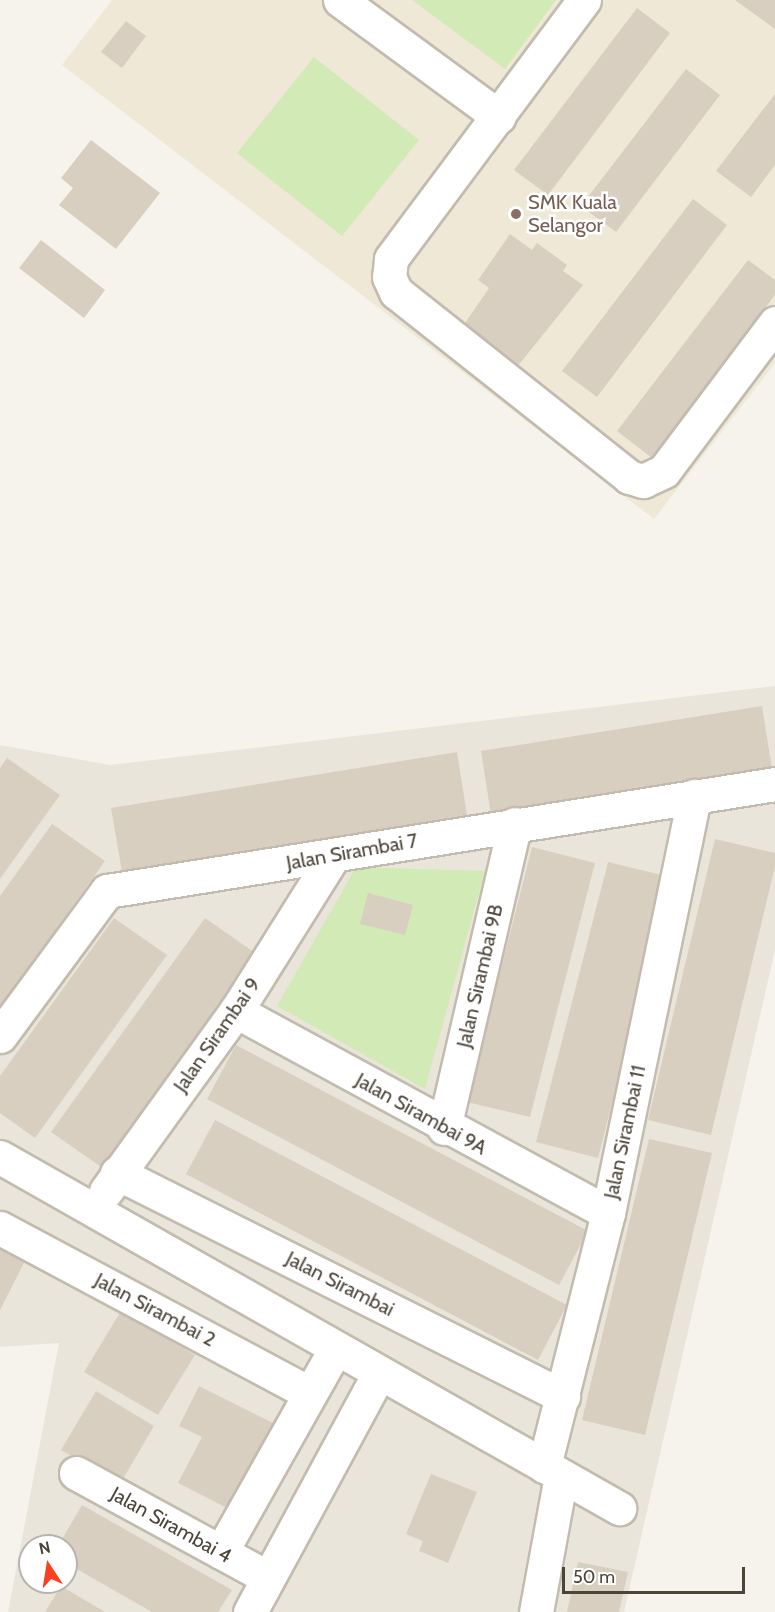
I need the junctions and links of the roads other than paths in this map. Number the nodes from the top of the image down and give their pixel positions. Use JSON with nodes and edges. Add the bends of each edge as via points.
{"nodes":[{"id":1,"x":340,"y":0,"type":"edge"},
{"id":2,"x":584,"y":0,"type":"edge"},
{"id":3,"x":499,"y":117,"type":"junction"},
{"id":4,"x":775,"y":323,"type":"edge"},
{"id":5,"x":775,"y":784,"type":"edge"},
{"id":6,"x":694,"y":796,"type":"junction"},
{"id":7,"x":515,"y":824,"type":"junction"},
{"id":8,"x":334,"y":855,"type":"junction"},
{"id":9,"x":236,"y":1011,"type":"junction"},
{"id":10,"x":0,"y":1036,"type":"edge"},
{"id":11,"x":444,"y":1128,"type":"junction"},
{"id":12,"x":0,"y":1157,"type":"edge"},
{"id":13,"x":117,"y":1173,"type":"junction"},
{"id":14,"x":94,"y":1210,"type":"junction"},
{"id":15,"x":608,"y":1212,"type":"junction"},
{"id":16,"x":0,"y":1228,"type":"edge"},
{"id":17,"x":336,"y":1348,"type":"junction"},
{"id":18,"x":379,"y":1373,"type":"junction"},
{"id":19,"x":309,"y":1393,"type":"junction"},
{"id":20,"x":563,"y":1396,"type":"junction"},
{"id":21,"x":552,"y":1471,"type":"junction"},
{"id":22,"x":76,"y":1473,"type":"dead end"},
{"id":23,"x":619,"y":1509,"type":"dead end"},
{"id":24,"x":220,"y":1552,"type":"junction"},
{"id":25,"x":267,"y":1577,"type":"junction"},
{"id":26,"x":250,"y":1612,"type":"edge"},
{"id":27,"x":536,"y":1612,"type":"edge"}],
"edges":[{"from":1,"to":3,"type":"street"},
{"from":2,"to":3,"type":"street"},
{"from":3,"to":4,"type":"street","via":[[391,259],[389,277],[408,305],[629,477],[658,478]]},
{"from":5,"to":6,"type":"street","name":"Jalan Sirambai 7"},
{"from":6,"to":7,"type":"street","name":"Jalan Sirambai 7"},
{"from":6,"to":15,"type":"street","name":"Jalan Sirambai 11"},
{"from":7,"to":8,"type":"street","name":"Jalan Sirambai 7"},
{"from":7,"to":11,"type":"street","name":"Jalan Sirambai 9B"},
{"from":8,"to":9,"type":"street","name":"Jalan Sirambai 9"},
{"from":8,"to":10,"type":"street","name":"Jalan Sirambai 7","via":[[107,891]]},
{"from":9,"to":11,"type":"street","name":"Jalan Sirambai 9A"},
{"from":9,"to":13,"type":"street","name":"Jalan Sirambai 9"},
{"from":11,"to":15,"type":"street","name":"Jalan Sirambai 9A"},
{"from":12,"to":14,"type":"street"},
{"from":13,"to":14,"type":"street","name":"Jalan Sirambai 9"},
{"from":13,"to":20,"type":"street","name":"Jalan Sirambai"},
{"from":14,"to":17,"type":"street"},
{"from":15,"to":20,"type":"street","name":"Jalan Sirambai 11"},
{"from":16,"to":19,"type":"street","name":"Jalan Sirambai 2"},
{"from":17,"to":18,"type":"street"},
{"from":17,"to":19,"type":"street"},
{"from":18,"to":21,"type":"street"},
{"from":18,"to":25,"type":"street"},
{"from":19,"to":24,"type":"street"},
{"from":20,"to":21,"type":"street","name":"Jalan Sirambai 11"},
{"from":21,"to":23,"type":"street"},
{"from":21,"to":27,"type":"street","name":"Jalan Sirambai 11"},
{"from":22,"to":24,"type":"street","name":"Jalan Sirambai 4"},
{"from":24,"to":25,"type":"street","name":"Jalan Sirambai 4"},
{"from":25,"to":26,"type":"street"}]}
